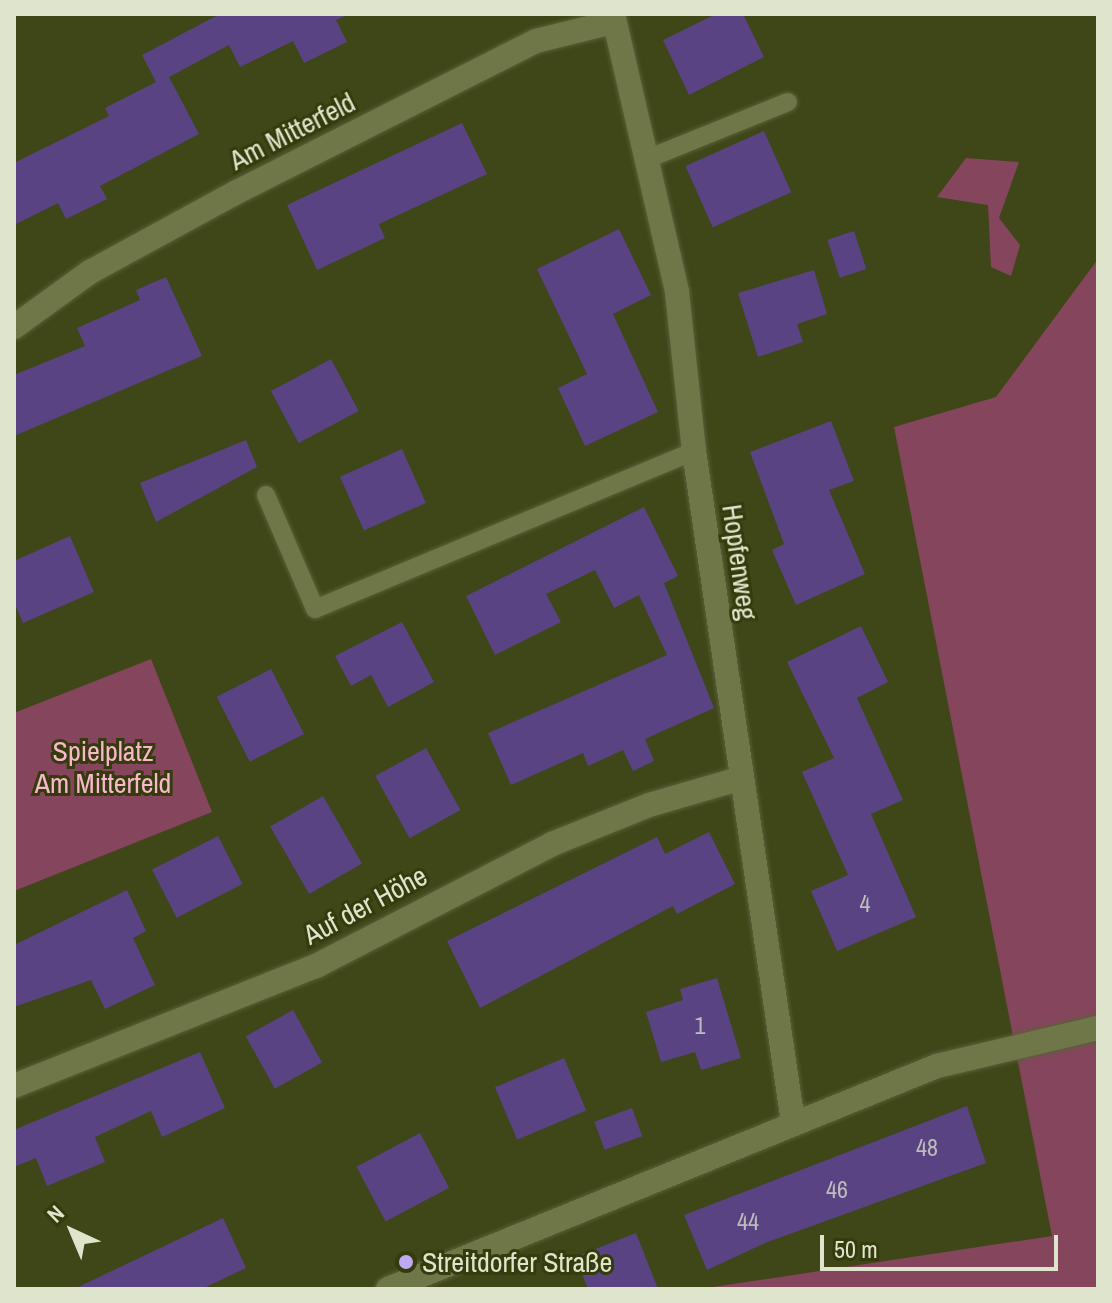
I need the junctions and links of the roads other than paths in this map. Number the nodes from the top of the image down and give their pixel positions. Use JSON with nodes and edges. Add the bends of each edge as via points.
{"nodes":[{"id":1,"x":613,"y":18,"type":"edge"},
{"id":2,"x":788,"y":102,"type":"dead end"},
{"id":3,"x":647,"y":159,"type":"junction"},
{"id":4,"x":14,"y":327,"type":"edge"},
{"id":5,"x":694,"y":451,"type":"junction"},
{"id":6,"x":266,"y":495,"type":"dead end"},
{"id":7,"x":742,"y":778,"type":"junction"},
{"id":8,"x":1098,"y":1028,"type":"edge"},
{"id":9,"x":14,"y":1086,"type":"edge"},
{"id":10,"x":793,"y":1122,"type":"junction"},
{"id":11,"x":388,"y":1289,"type":"edge"}],
"edges":[{"from":1,"to":3,"type":"street","name":"Hopfenweg"},
{"from":1,"to":4,"type":"street","name":"Am Mitterfeld","via":[[536,41],[262,179],[90,272]]},
{"from":2,"to":3,"type":"lane"},
{"from":3,"to":5,"type":"street","name":"Hopfenweg","via":[[677,292]]},
{"from":5,"to":6,"type":"lane","via":[[315,609]]},
{"from":5,"to":7,"type":"street","name":"Hopfenweg"},
{"from":7,"to":9,"type":"street","name":"Auf der Höhe","via":[[649,805],[552,844],[316,966]]},
{"from":7,"to":10,"type":"street","name":"Hopfenweg"},
{"from":8,"to":10,"type":"street","via":[[937,1066]]},
{"from":10,"to":11,"type":"street"}]}
